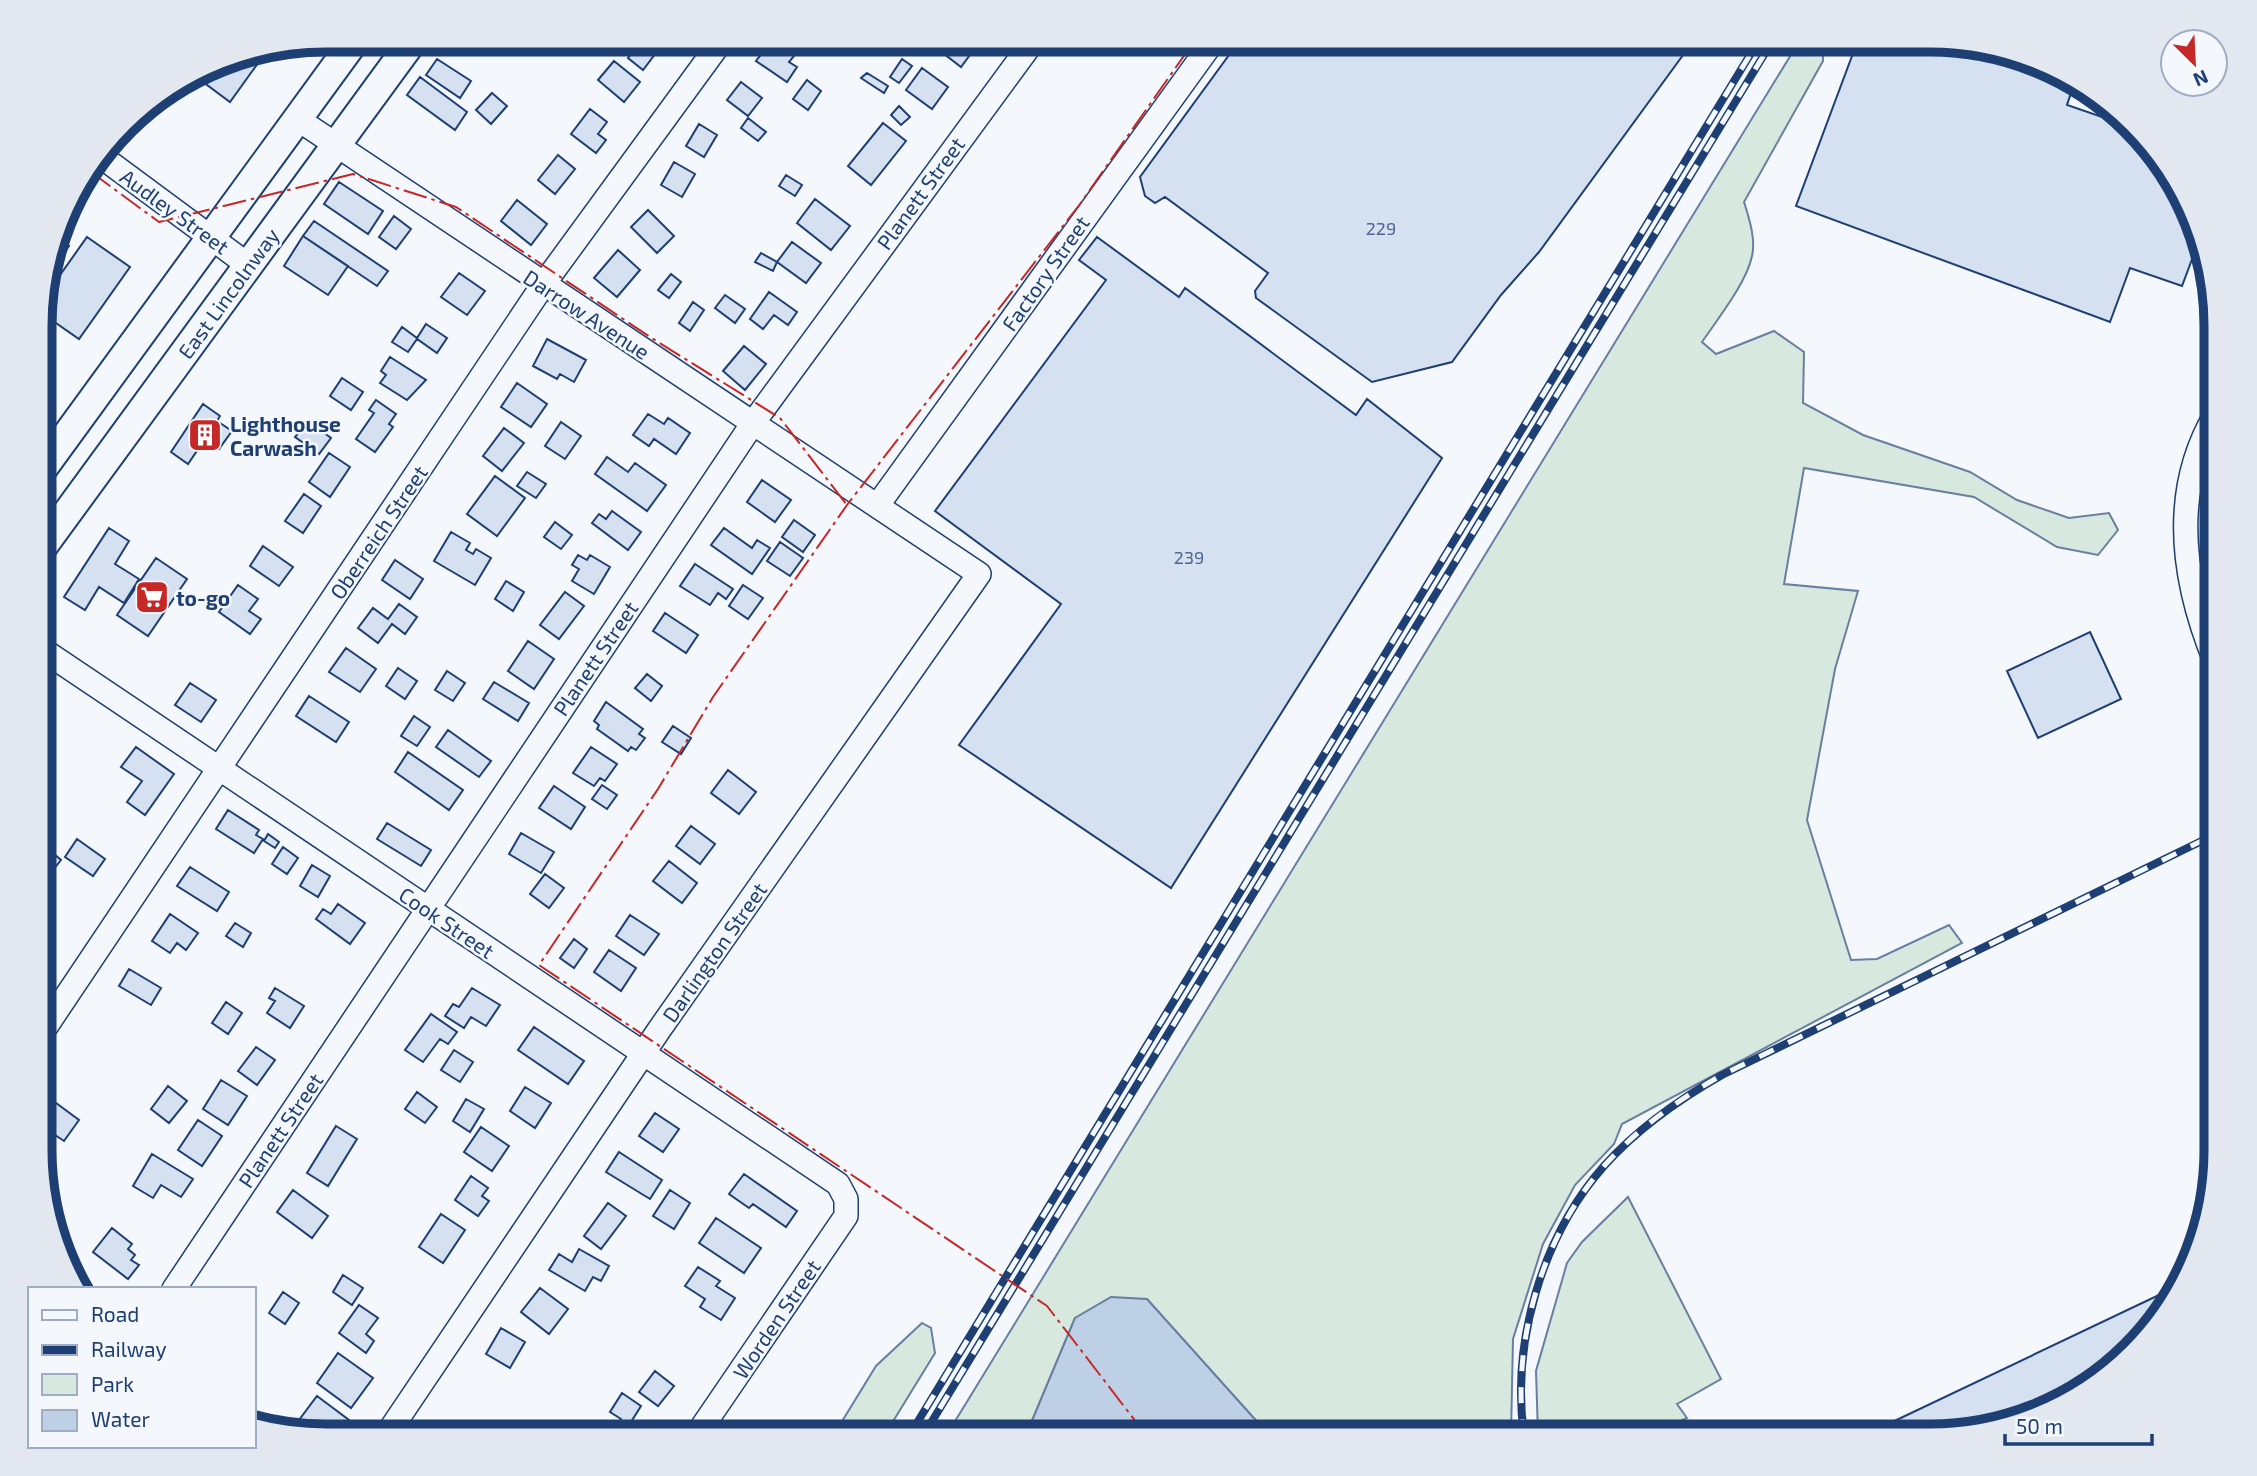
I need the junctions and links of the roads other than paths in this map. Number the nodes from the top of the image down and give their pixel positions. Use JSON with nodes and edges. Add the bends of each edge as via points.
{"nodes":[{"id":1,"x":347,"y":52,"type":"edge"},
{"id":2,"x":404,"y":52,"type":"edge"},
{"id":3,"x":713,"y":52,"type":"edge"},
{"id":4,"x":1025,"y":52,"type":"edge"},
{"id":5,"x":1205,"y":52,"type":"edge"},
{"id":6,"x":299,"y":120,"type":"junction"},
{"id":7,"x":335,"y":147,"type":"junction"},
{"id":8,"x":108,"y":161,"type":"edge"},
{"id":9,"x":212,"y":236,"type":"junction"},
{"id":10,"x":248,"y":265,"type":"junction"},
{"id":11,"x":543,"y":285,"type":"junction"},
{"id":12,"x":753,"y":423,"type":"junction"},
{"id":13,"x":2204,"y":440,"type":"edge"},
{"id":14,"x":52,"y":456,"type":"edge"},
{"id":15,"x":877,"y":506,"type":"junction"},
{"id":16,"x":52,"y":534,"type":"edge"},
{"id":17,"x":2204,"y":634,"type":"edge"},
{"id":18,"x":52,"y":656,"type":"edge"},
{"id":19,"x":219,"y":769,"type":"junction"},
{"id":20,"x":427,"y":909,"type":"junction"},
{"id":21,"x":52,"y":1018,"type":"edge"},
{"id":22,"x":645,"y":1053,"type":"junction"},
{"id":23,"x":846,"y":1199,"type":"joint"},
{"id":24,"x":175,"y":1287,"type":"edge"},
{"id":25,"x":394,"y":1424,"type":"edge"},
{"id":26,"x":704,"y":1424,"type":"edge"}],
"edges":[{"from":1,"to":6,"type":"main road"},
{"from":2,"to":7,"type":"main road","name":"East Lincolnway"},
{"from":3,"to":11,"type":"street","name":"Oberreich Street"},
{"from":4,"to":12,"type":"street","name":"Planett Street"},
{"from":5,"to":15,"type":"street","name":"Factory Street"},
{"from":6,"to":7,"type":"street","name":"Darrow Avenue"},
{"from":6,"to":9,"type":"main road"},
{"from":7,"to":10,"type":"main road","name":"East Lincolnway"},
{"from":7,"to":11,"type":"street","name":"Darrow Avenue"},
{"from":8,"to":9,"type":"street","name":"Audley Street"},
{"from":9,"to":10,"type":"street","name":"Audley Street"},
{"from":9,"to":14,"type":"main road"},
{"from":10,"to":16,"type":"main road","name":"East Lincolnway"},
{"from":11,"to":12,"type":"street","name":"Darrow Avenue"},
{"from":11,"to":19,"type":"street","name":"Oberreich Street"},
{"from":12,"to":15,"type":"street","name":"Darrow Avenue"},
{"from":12,"to":20,"type":"street","name":"Planett Street"},
{"from":13,"to":17,"type":"street","via":[[2195,459],[2184,541],[2189,582]]},
{"from":15,"to":22,"type":"street","name":"Darlington Street","via":[[979,574]]},
{"from":18,"to":19,"type":"street","name":"Cook Street"},
{"from":19,"to":20,"type":"street","name":"Cook Street"},
{"from":19,"to":21,"type":"street","name":"Oberreich Street"},
{"from":20,"to":22,"type":"street","name":"Cook Street"},
{"from":20,"to":24,"type":"street","name":"Planett Street"},
{"from":22,"to":23,"type":"street","name":"Cook Street","via":[[838,1184]]},
{"from":22,"to":25,"type":"street","name":"Darlington Street"},
{"from":23,"to":26,"type":"street","name":"Worden Street","via":[[846,1216]]}]}
